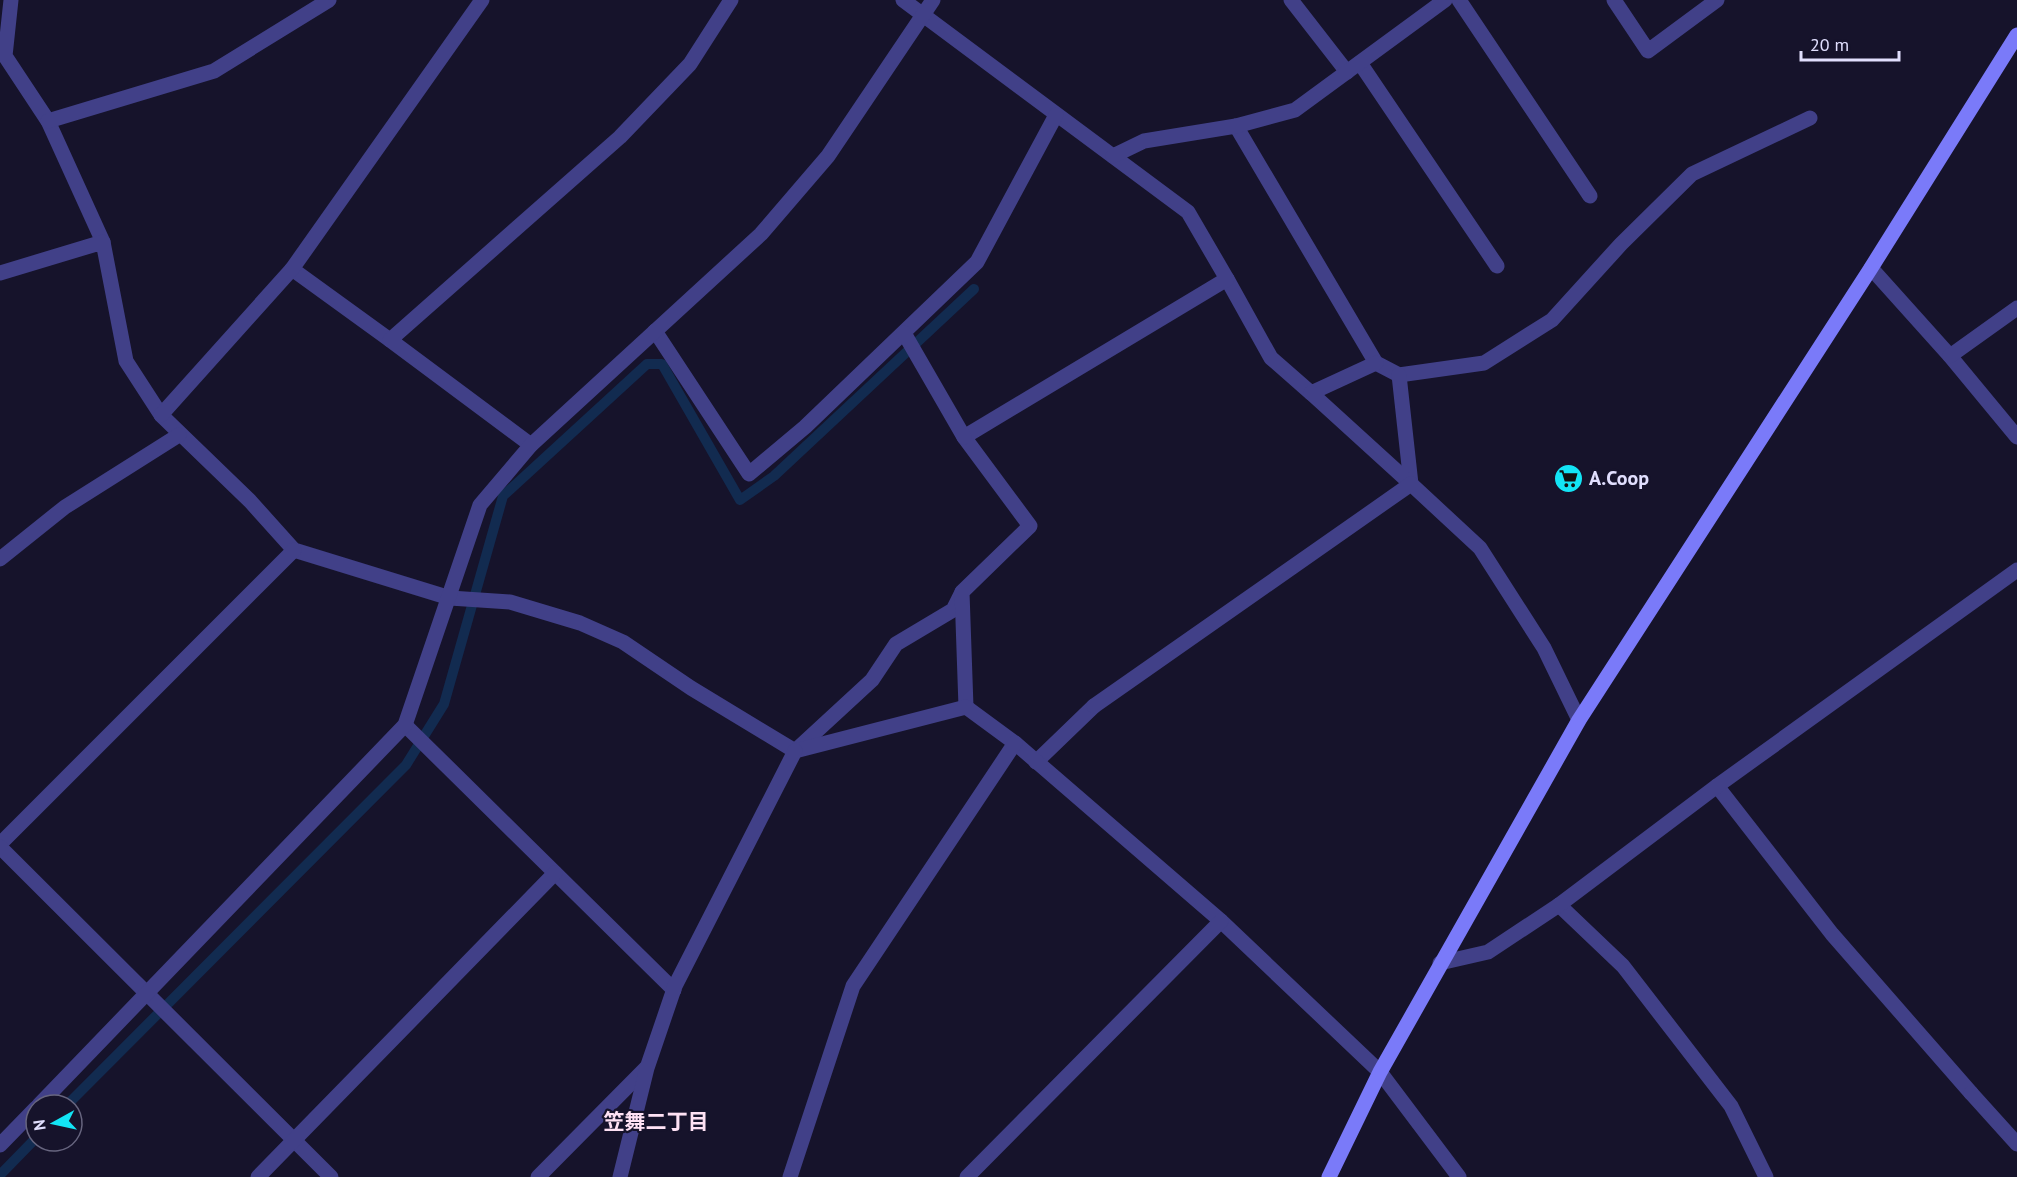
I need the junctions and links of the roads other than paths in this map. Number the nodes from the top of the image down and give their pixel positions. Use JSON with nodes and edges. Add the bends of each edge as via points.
{"nodes":[{"id":1,"x":11,"y":0,"type":"edge"},
{"id":2,"x":329,"y":0,"type":"edge"},
{"id":3,"x":482,"y":0,"type":"edge"},
{"id":4,"x":731,"y":0,"type":"edge"},
{"id":5,"x":903,"y":0,"type":"edge"},
{"id":6,"x":933,"y":0,"type":"edge"},
{"id":7,"x":1292,"y":0,"type":"edge"},
{"id":8,"x":1445,"y":0,"type":"edge"},
{"id":9,"x":1459,"y":0,"type":"edge"},
{"id":10,"x":1614,"y":0,"type":"edge"},
{"id":11,"x":1717,"y":0,"type":"edge"},
{"id":12,"x":924,"y":15,"type":"junction"},
{"id":13,"x":2017,"y":35,"type":"edge"},
{"id":14,"x":1360,"y":63,"type":"junction"},
{"id":15,"x":1347,"y":72,"type":"junction"},
{"id":16,"x":1056,"y":115,"type":"junction"},
{"id":17,"x":1810,"y":118,"type":"dead end"},
{"id":18,"x":48,"y":121,"type":"junction"},
{"id":19,"x":1236,"y":126,"type":"junction"},
{"id":20,"x":1113,"y":156,"type":"junction"},
{"id":21,"x":1590,"y":196,"type":"dead end"},
{"id":22,"x":103,"y":242,"type":"junction"},
{"id":23,"x":1497,"y":266,"type":"dead end"},
{"id":24,"x":1871,"y":268,"type":"junction"},
{"id":25,"x":292,"y":269,"type":"junction"},
{"id":26,"x":0,"y":273,"type":"edge"},
{"id":27,"x":1227,"y":279,"type":"junction"},
{"id":28,"x":2017,"y":308,"type":"edge"},
{"id":29,"x":655,"y":331,"type":"junction"},
{"id":30,"x":904,"y":333,"type":"junction"},
{"id":31,"x":390,"y":340,"type":"junction"},
{"id":32,"x":1950,"y":356,"type":"junction"},
{"id":33,"x":1376,"y":363,"type":"junction"},
{"id":34,"x":1399,"y":375,"type":"junction"},
{"id":35,"x":1311,"y":393,"type":"junction"},
{"id":36,"x":161,"y":415,"type":"junction"},
{"id":37,"x":179,"y":435,"type":"junction"},
{"id":38,"x":964,"y":437,"type":"junction"},
{"id":39,"x":2017,"y":437,"type":"edge"},
{"id":40,"x":531,"y":445,"type":"junction"},
{"id":41,"x":1411,"y":484,"type":"junction"},
{"id":42,"x":294,"y":550,"type":"junction"},
{"id":43,"x":0,"y":558,"type":"edge"},
{"id":44,"x":2017,"y":570,"type":"edge"},
{"id":45,"x":962,"y":592,"type":"junction"},
{"id":46,"x":450,"y":598,"type":"junction"},
{"id":47,"x":966,"y":706,"type":"junction"},
{"id":48,"x":1579,"y":720,"type":"junction"},
{"id":49,"x":405,"y":725,"type":"junction"},
{"id":50,"x":1015,"y":743,"type":"junction"},
{"id":51,"x":795,"y":751,"type":"junction"},
{"id":52,"x":1036,"y":762,"type":"junction"},
{"id":53,"x":1718,"y":786,"type":"junction"},
{"id":54,"x":0,"y":846,"type":"edge"},
{"id":55,"x":555,"y":873,"type":"junction"},
{"id":56,"x":1559,"y":905,"type":"junction"},
{"id":57,"x":1221,"y":921,"type":"junction"},
{"id":58,"x":1440,"y":963,"type":"junction"},
{"id":59,"x":674,"y":990,"type":"junction"},
{"id":60,"x":147,"y":995,"type":"junction"},
{"id":61,"x":647,"y":1068,"type":"junction"},
{"id":62,"x":1380,"y":1072,"type":"junction"},
{"id":63,"x":50,"y":1093,"type":"edge"},
{"id":64,"x":24,"y":1120,"type":"edge"},
{"id":65,"x":293,"y":1141,"type":"junction"},
{"id":66,"x":2017,"y":1144,"type":"edge"},
{"id":67,"x":0,"y":1145,"type":"edge"},
{"id":68,"x":258,"y":1177,"type":"edge"},
{"id":69,"x":331,"y":1177,"type":"edge"},
{"id":70,"x":538,"y":1177,"type":"edge"},
{"id":71,"x":620,"y":1177,"type":"edge"},
{"id":72,"x":790,"y":1177,"type":"edge"},
{"id":73,"x":967,"y":1177,"type":"edge"},
{"id":74,"x":1329,"y":1177,"type":"edge"},
{"id":75,"x":1459,"y":1177,"type":"edge"},
{"id":76,"x":1766,"y":1177,"type":"edge"}],
"edges":[{"from":1,"to":18,"type":"street","via":[[4,56]]},
{"from":2,"to":18,"type":"street","via":[[214,71]]},
{"from":3,"to":25,"type":"street"},
{"from":4,"to":31,"type":"street","via":[[690,64],[620,137]]},
{"from":5,"to":12,"type":"street"},
{"from":6,"to":12,"type":"street"},
{"from":7,"to":15,"type":"street"},
{"from":8,"to":14,"type":"street"},
{"from":9,"to":21,"type":"street"},
{"from":10,"to":11,"type":"street","via":[[1648,51]]},
{"from":12,"to":16,"type":"street"},
{"from":12,"to":29,"type":"street","via":[[806,182],[761,234]]},
{"from":13,"to":24,"type":"street"},
{"from":14,"to":15,"type":"street"},
{"from":14,"to":23,"type":"street"},
{"from":15,"to":19,"type":"street","via":[[1295,110]]},
{"from":16,"to":20,"type":"street"},
{"from":16,"to":30,"type":"street","via":[[977,262]]},
{"from":17,"to":34,"type":"street","via":[[1692,174],[1552,320],[1523,339],[1484,363]]},
{"from":18,"to":22,"type":"street"},
{"from":19,"to":20,"type":"street","via":[[1144,141]]},
{"from":19,"to":33,"type":"street"},
{"from":20,"to":27,"type":"street","via":[[1188,212]]},
{"from":22,"to":26,"type":"street"},
{"from":22,"to":36,"type":"street","via":[[126,361]]},
{"from":24,"to":32,"type":"street"},
{"from":24,"to":48,"type":"street"},
{"from":25,"to":31,"type":"street"},
{"from":25,"to":36,"type":"street"},
{"from":27,"to":35,"type":"street","via":[[1271,358]]},
{"from":27,"to":38,"type":"street"},
{"from":28,"to":32,"type":"street"},
{"from":29,"to":30,"type":"street","via":[[749,474]]},
{"from":29,"to":40,"type":"street"},
{"from":30,"to":38,"type":"street"},
{"from":31,"to":40,"type":"street"},
{"from":32,"to":39,"type":"street"},
{"from":33,"to":34,"type":"street"},
{"from":33,"to":35,"type":"street"},
{"from":34,"to":41,"type":"street"},
{"from":35,"to":41,"type":"street"},
{"from":36,"to":37,"type":"street"},
{"from":37,"to":42,"type":"street","via":[[250,501]]},
{"from":37,"to":43,"type":"street","via":[[65,507]]},
{"from":38,"to":45,"type":"street","via":[[1030,526]]},
{"from":40,"to":46,"type":"street","via":[[480,505]]},
{"from":41,"to":48,"type":"street","via":[[1480,548],[1544,648]]},
{"from":41,"to":52,"type":"street","via":[[1094,706]]},
{"from":42,"to":46,"type":"street"},
{"from":42,"to":54,"type":"street"},
{"from":44,"to":53,"type":"street"},
{"from":45,"to":47,"type":"street"},
{"from":45,"to":51,"type":"street","via":[[953,610],[896,644],[872,681]]},
{"from":46,"to":49,"type":"street"},
{"from":46,"to":51,"type":"street","via":[[510,602],[580,623],[623,642]]},
{"from":47,"to":50,"type":"street"},
{"from":47,"to":51,"type":"street"},
{"from":48,"to":58,"type":"street"},
{"from":49,"to":55,"type":"street"},
{"from":49,"to":60,"type":"street"},
{"from":50,"to":52,"type":"street"},
{"from":50,"to":72,"type":"street","via":[[853,986]]},
{"from":51,"to":59,"type":"street"},
{"from":52,"to":57,"type":"street"},
{"from":53,"to":56,"type":"street"},
{"from":53,"to":66,"type":"street","via":[[1832,934]]},
{"from":54,"to":60,"type":"street"},
{"from":55,"to":59,"type":"street"},
{"from":55,"to":65,"type":"street"},
{"from":56,"to":58,"type":"street","via":[[1488,952]]},
{"from":56,"to":76,"type":"street","via":[[1623,966],[1731,1106]]},
{"from":57,"to":62,"type":"street"},
{"from":57,"to":73,"type":"street"},
{"from":58,"to":62,"type":"street"},
{"from":59,"to":61,"type":"street"},
{"from":60,"to":63,"type":"street"},
{"from":60,"to":65,"type":"street"},
{"from":61,"to":70,"type":"street"},
{"from":61,"to":71,"type":"street"},
{"from":62,"to":74,"type":"street"},
{"from":62,"to":75,"type":"street"},
{"from":64,"to":67,"type":"street"},
{"from":65,"to":68,"type":"street"},
{"from":65,"to":69,"type":"street"}]}
